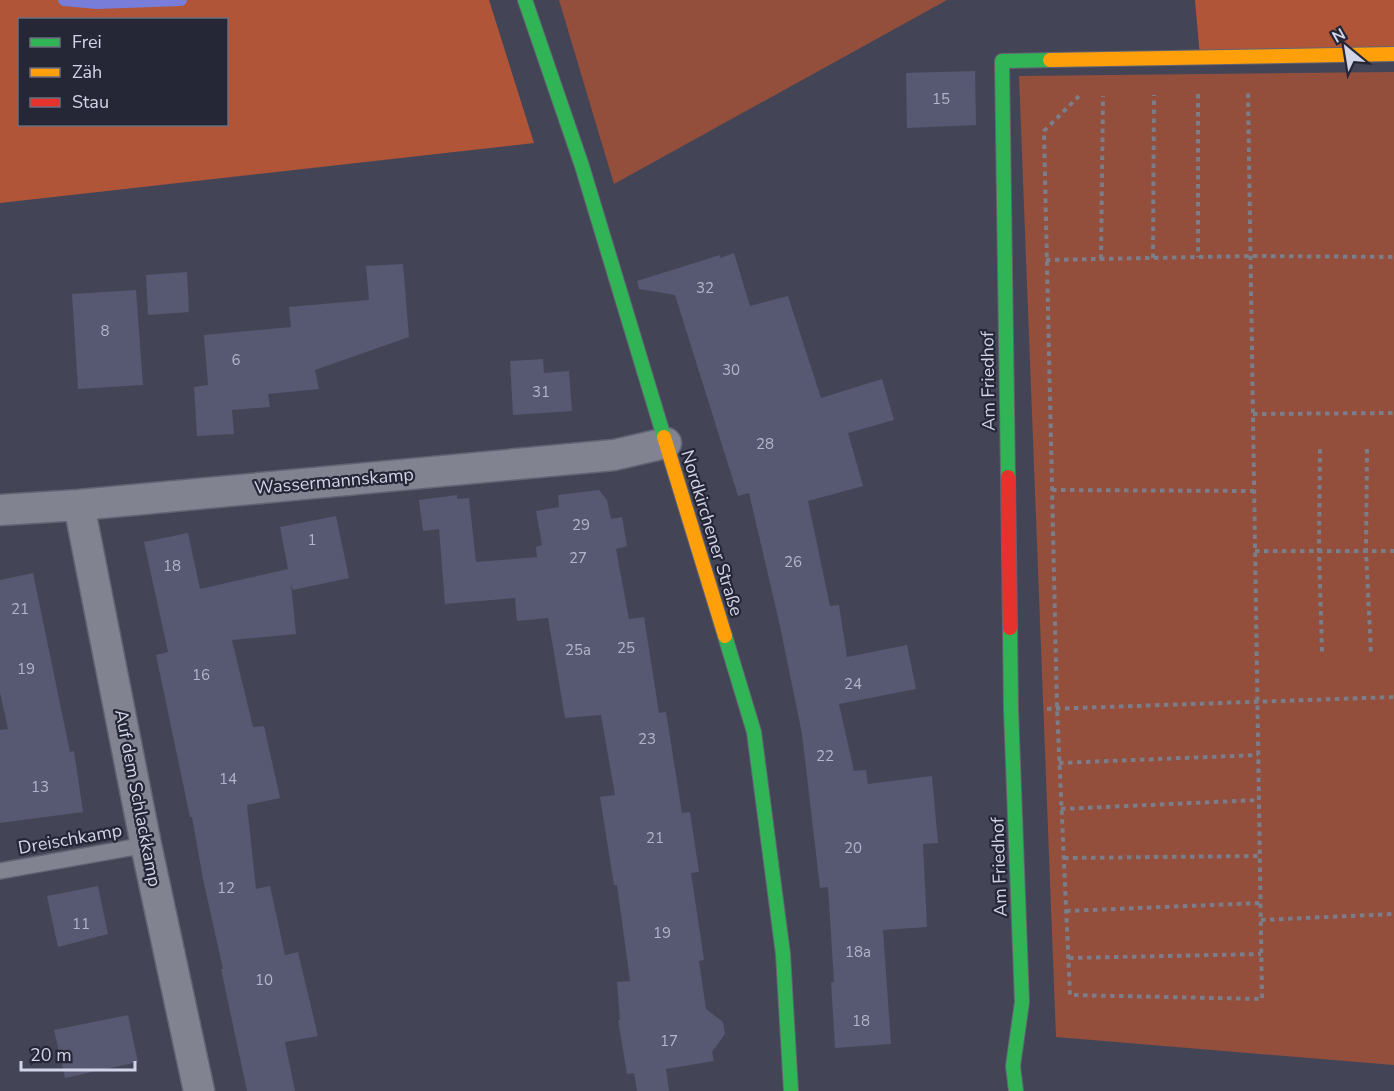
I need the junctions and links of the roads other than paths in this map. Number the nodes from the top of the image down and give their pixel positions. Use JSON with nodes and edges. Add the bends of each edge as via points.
{"nodes":[{"id":1,"x":525,"y":0,"type":"edge"},
{"id":2,"x":1394,"y":54,"type":"edge"},
{"id":3,"x":666,"y":443,"type":"junction"},
{"id":4,"x":80,"y":505,"type":"junction"},
{"id":5,"x":0,"y":510,"type":"edge"},
{"id":6,"x":146,"y":845,"type":"junction"},
{"id":7,"x":0,"y":871,"type":"edge"},
{"id":8,"x":199,"y":1091,"type":"edge"},
{"id":9,"x":791,"y":1091,"type":"edge"},
{"id":10,"x":1016,"y":1091,"type":"edge"}],
"edges":[{"from":1,"to":3,"type":"street","name":"Nordkirchener Straße","via":[[582,166]]},
{"from":2,"to":10,"type":"street","name":"Am Friedhof","via":[[1002,61],[1011,710],[1022,1002],[1013,1065]]},
{"from":3,"to":4,"type":"street","name":"Wassermannskamp","via":[[614,455]]},
{"from":3,"to":9,"type":"street","name":"Nordkirchener Straße","via":[[754,732],[783,954]]},
{"from":4,"to":5,"type":"street","name":"Wassermannskamp"},
{"from":4,"to":6,"type":"street","name":"Auf dem Schlackkamp"},
{"from":6,"to":7,"type":"lane","name":"Dreischkamp"},
{"from":6,"to":8,"type":"street","name":"Auf dem Schlackkamp"}]}
